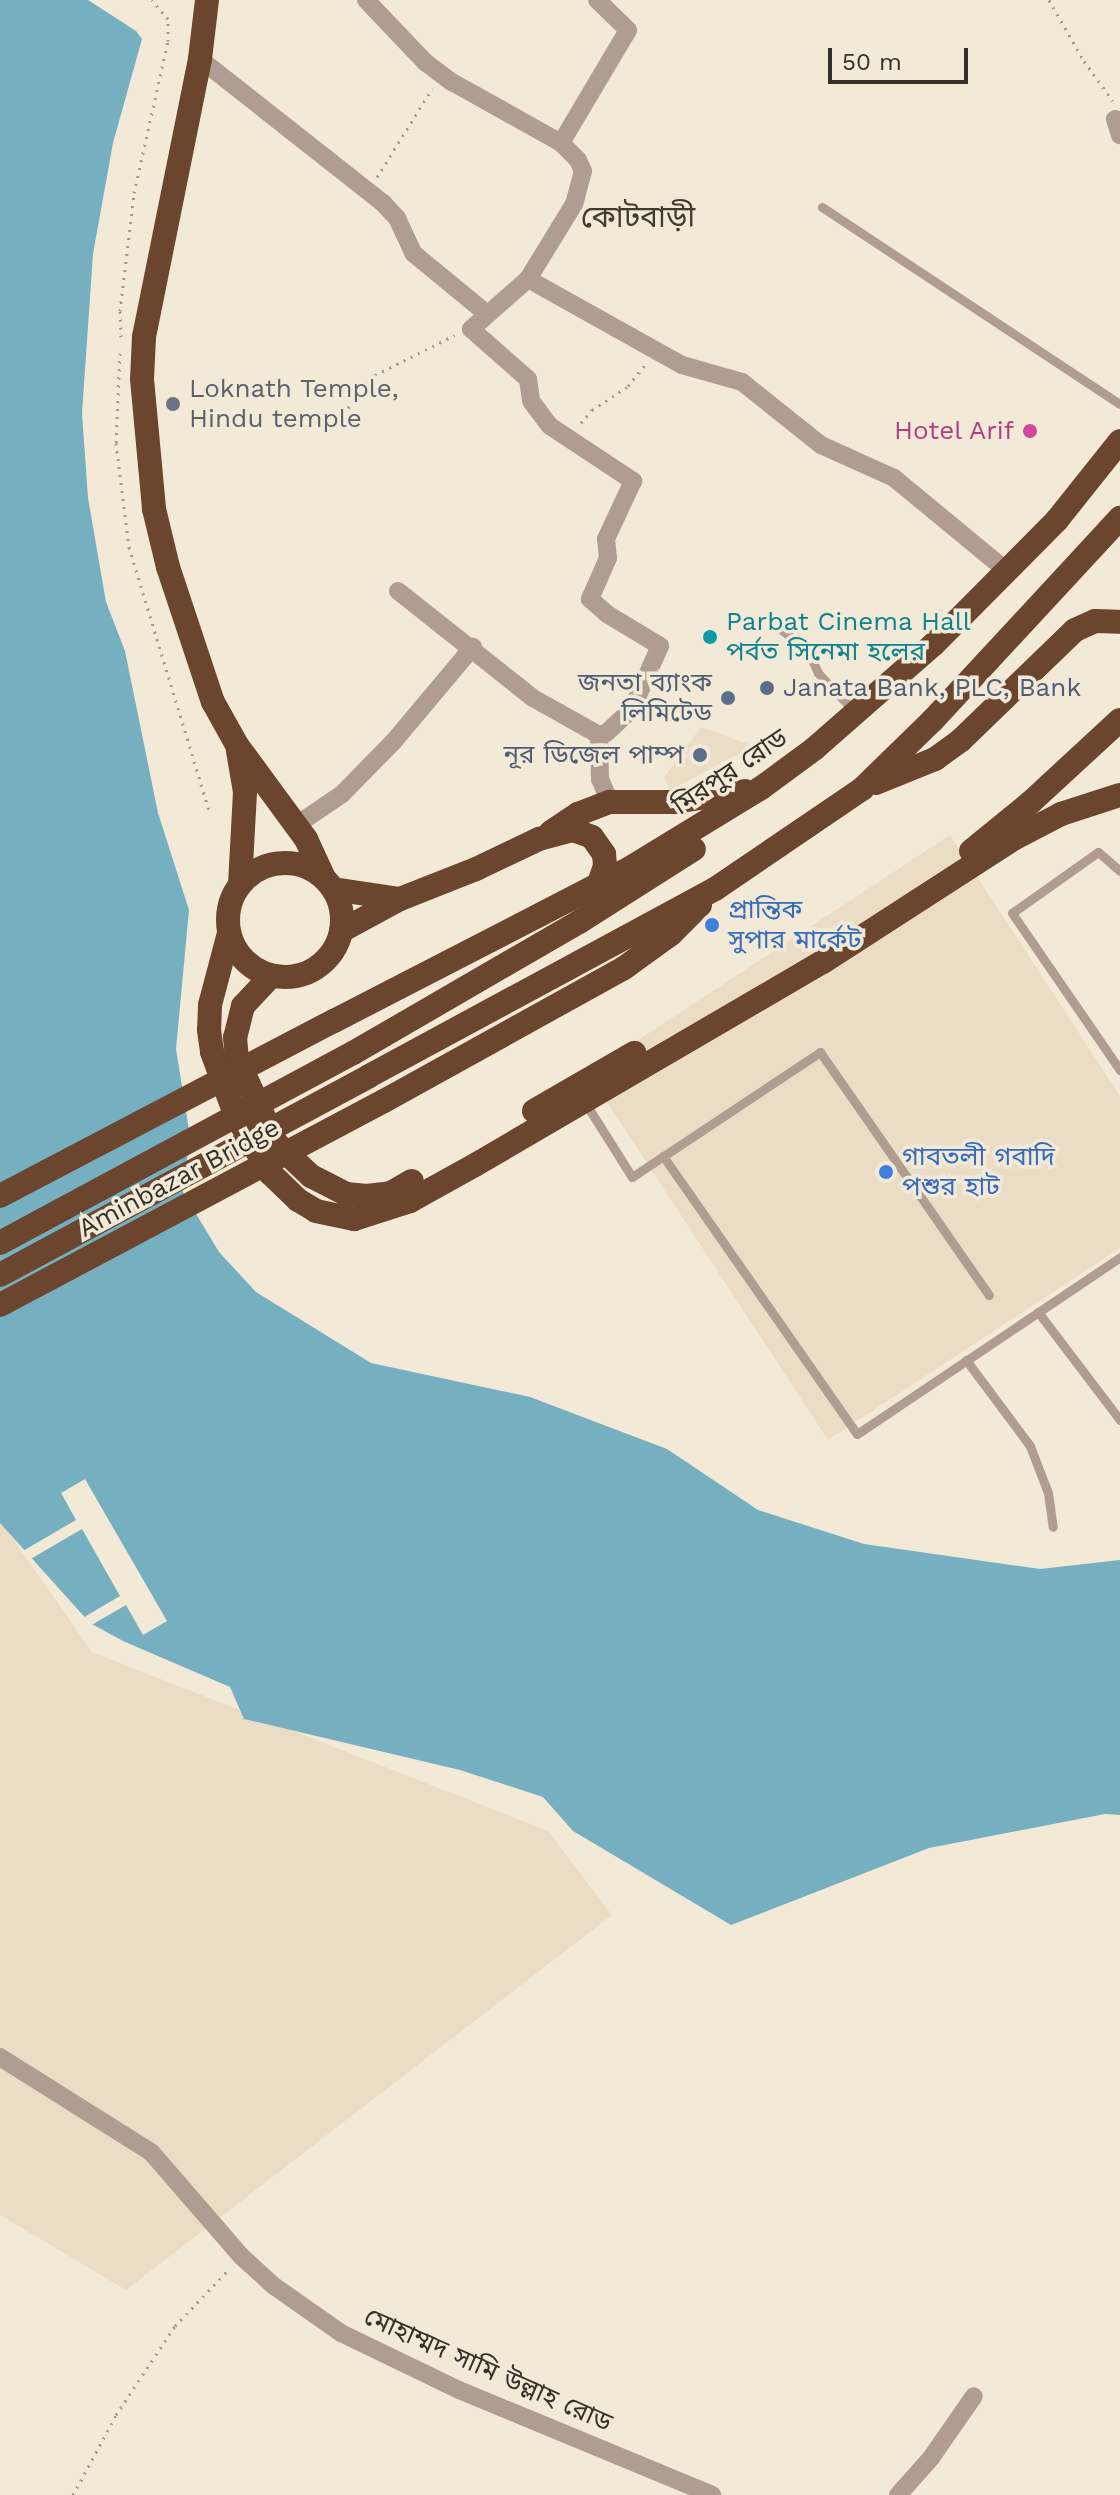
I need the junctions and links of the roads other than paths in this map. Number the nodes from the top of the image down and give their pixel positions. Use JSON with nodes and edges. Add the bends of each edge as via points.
{"nodes":[{"id":1,"x":366,"y":0,"type":"edge"},
{"id":2,"x":209,"y":1,"type":"edge"},
{"id":3,"x":602,"y":1,"type":"edge"},
{"id":4,"x":200,"y":59,"type":"junction"},
{"id":5,"x":561,"y":143,"type":"junction"},
{"id":6,"x":822,"y":207,"type":"dead end"},
{"id":7,"x":528,"y":279,"type":"junction"},
{"id":8,"x":487,"y":314,"type":"junction"},
{"id":9,"x":1120,"y":404,"type":"edge"},
{"id":10,"x":1120,"y":441,"type":"edge"},
{"id":11,"x":1120,"y":518,"type":"edge"},
{"id":12,"x":1008,"y":572,"type":"junction"},
{"id":13,"x":398,"y":591,"type":"dead end"},
{"id":14,"x":1120,"y":622,"type":"edge"},
{"id":15,"x":783,"y":631,"type":"dead end"},
{"id":16,"x":473,"y":647,"type":"junction"},
{"id":17,"x":856,"y":713,"type":"junction"},
{"id":18,"x":1120,"y":720,"type":"edge"},
{"id":19,"x":599,"y":735,"type":"junction"},
{"id":20,"x":237,"y":745,"type":"junction"},
{"id":21,"x":761,"y":788,"type":"junction"},
{"id":22,"x":862,"y":789,"type":"junction"},
{"id":23,"x":1120,"y":795,"type":"edge"},
{"id":24,"x":610,"y":802,"type":"junction"},
{"id":25,"x":295,"y":826,"type":"junction"},
{"id":26,"x":539,"y":839,"type":"junction"},
{"id":27,"x":1120,"y":871,"type":"edge"},
{"id":28,"x":329,"y":884,"type":"junction"},
{"id":29,"x":600,"y":884,"type":"junction"},
{"id":30,"x":240,"y":885,"type":"junction"},
{"id":31,"x":715,"y":889,"type":"junction"},
{"id":32,"x":400,"y":899,"type":"junction"},
{"id":33,"x":579,"y":922,"type":"junction"},
{"id":34,"x":341,"y":931,"type":"junction"},
{"id":35,"x":229,"y":933,"type":"junction"},
{"id":36,"x":271,"y":976,"type":"junction"},
{"id":37,"x":1120,"y":1070,"type":"edge"},
{"id":38,"x":584,"y":1101,"type":"junction"},
{"id":39,"x":663,"y":1156,"type":"junction"},
{"id":40,"x":0,"y":1196,"type":"edge"},
{"id":41,"x":0,"y":1243,"type":"edge"},
{"id":42,"x":1119,"y":1259,"type":"edge"},
{"id":43,"x":0,"y":1275,"type":"edge"},
{"id":44,"x":989,"y":1295,"type":"dead end"},
{"id":45,"x":0,"y":1305,"type":"edge"},
{"id":46,"x":1038,"y":1312,"type":"junction"},
{"id":47,"x":966,"y":1360,"type":"junction"},
{"id":48,"x":1120,"y":1420,"type":"edge"},
{"id":49,"x":1053,"y":1527,"type":"dead end"},
{"id":50,"x":0,"y":2057,"type":"edge"},
{"id":51,"x":974,"y":2396,"type":"dead end"},
{"id":52,"x":712,"y":2495,"type":"edge"},
{"id":53,"x":898,"y":2495,"type":"edge"}],
"edges":[{"from":1,"to":5,"type":"street","via":[[414,53],[441,74]]},
{"from":2,"to":4,"type":"highway"},
{"from":3,"to":5,"type":"street","via":[[628,30]]},
{"from":4,"to":8,"type":"street","via":[[369,191],[397,218],[413,253]]},
{"from":4,"to":20,"type":"highway","via":[[153,284],[142,379],[154,509],[168,567],[213,702]]},
{"from":5,"to":7,"type":"street","via":[[583,171],[580,186]]},
{"from":6,"to":9,"type":"lane"},
{"from":7,"to":8,"type":"street"},
{"from":7,"to":12,"type":"street","via":[[682,365],[742,382],[821,445],[894,478]]},
{"from":8,"to":19,"type":"street","via":[[471,329],[528,379],[538,412],[633,481],[606,539],[608,558],[590,599],[660,646],[632,709]]},
{"from":10,"to":12,"type":"highway","name":"মিরপুর রোড"},
{"from":11,"to":22,"type":"highway"},
{"from":12,"to":17,"type":"highway","name":"মিরপুর রোড"},
{"from":13,"to":16,"type":"street"},
{"from":14,"to":22,"type":"highway","via":[[1095,621],[1075,630],[961,740],[935,759]]},
{"from":15,"to":17,"type":"lane","via":[[807,649],[818,673]]},
{"from":16,"to":19,"type":"street","via":[[533,698]]},
{"from":16,"to":25,"type":"street","via":[[342,794]]},
{"from":17,"to":21,"type":"highway","name":"মিরপুর রোড"},
{"from":18,"to":36,"type":"highway","via":[[986,839],[896,901],[391,1193],[367,1196],[329,1186],[276,1143],[237,1059],[235,1037],[243,1006]]},
{"from":19,"to":24,"type":"street","via":[[600,779]]},
{"from":20,"to":25,"type":"highway"},
{"from":20,"to":30,"type":"highway","via":[[245,792]]},
{"from":21,"to":24,"type":"highway","via":[[702,800]]},
{"from":21,"to":29,"type":"highway","name":"মিরপুর রোড"},
{"from":21,"to":33,"type":"highway","name":"Aminbazar Bridge","via":[[712,837]]},
{"from":22,"to":31,"type":"highway"},
{"from":23,"to":38,"type":"highway","via":[[1061,814],[1013,839],[823,962]]},
{"from":24,"to":26,"type":"highway","via":[[578,814]]},
{"from":25,"to":28,"type":"highway"},
{"from":26,"to":29,"type":"highway","via":[[573,830],[592,837],[604,854]]},
{"from":26,"to":32,"type":"highway"},
{"from":27,"to":37,"type":"lane","via":[[1098,852],[1012,913]]},
{"from":28,"to":30,"type":"highway","via":[[296,864],[281,863],[251,874]]},
{"from":28,"to":32,"type":"highway","via":[[354,895]]},
{"from":28,"to":34,"type":"highway","via":[[340,903]]},
{"from":29,"to":33,"type":"highway"},
{"from":29,"to":40,"type":"highway","name":"মিরপুর রোড","bridge":true},
{"from":30,"to":35,"type":"highway","via":[[231,903]]},
{"from":31,"to":43,"type":"highway","name":"Aminbazar Bridge","bridge":true},
{"from":31,"to":45,"type":"highway","name":"Aminbazar Bridge","bridge":true,"via":[[671,934],[624,968]]},
{"from":32,"to":34,"type":"highway"},
{"from":33,"to":41,"type":"highway","name":"Aminbazar Bridge","bridge":true,"via":[[353,1053]]},
{"from":34,"to":36,"type":"highway","via":[[321,965],[298,976]]},
{"from":35,"to":36,"type":"highway","via":[[244,961]]},
{"from":35,"to":38,"type":"highway","via":[[210,1005],[212,1052],[235,1114],[263,1163],[316,1211],[354,1219],[381,1213]]},
{"from":38,"to":39,"type":"lane","via":[[632,1177]]},
{"from":39,"to":44,"type":"lane","via":[[820,1052]]},
{"from":39,"to":47,"type":"lane","via":[[857,1434]]},
{"from":42,"to":46,"type":"lane"},
{"from":46,"to":47,"type":"lane"},
{"from":46,"to":48,"type":"lane"},
{"from":47,"to":49,"type":"lane","via":[[1030,1446],[1048,1493]]},
{"from":50,"to":52,"type":"street","name":"মোহাম্মদ সামি উল্লাহ রোড","via":[[151,2152],[241,2256],[341,2333],[459,2390]]},
{"from":51,"to":53,"type":"street"}]}
